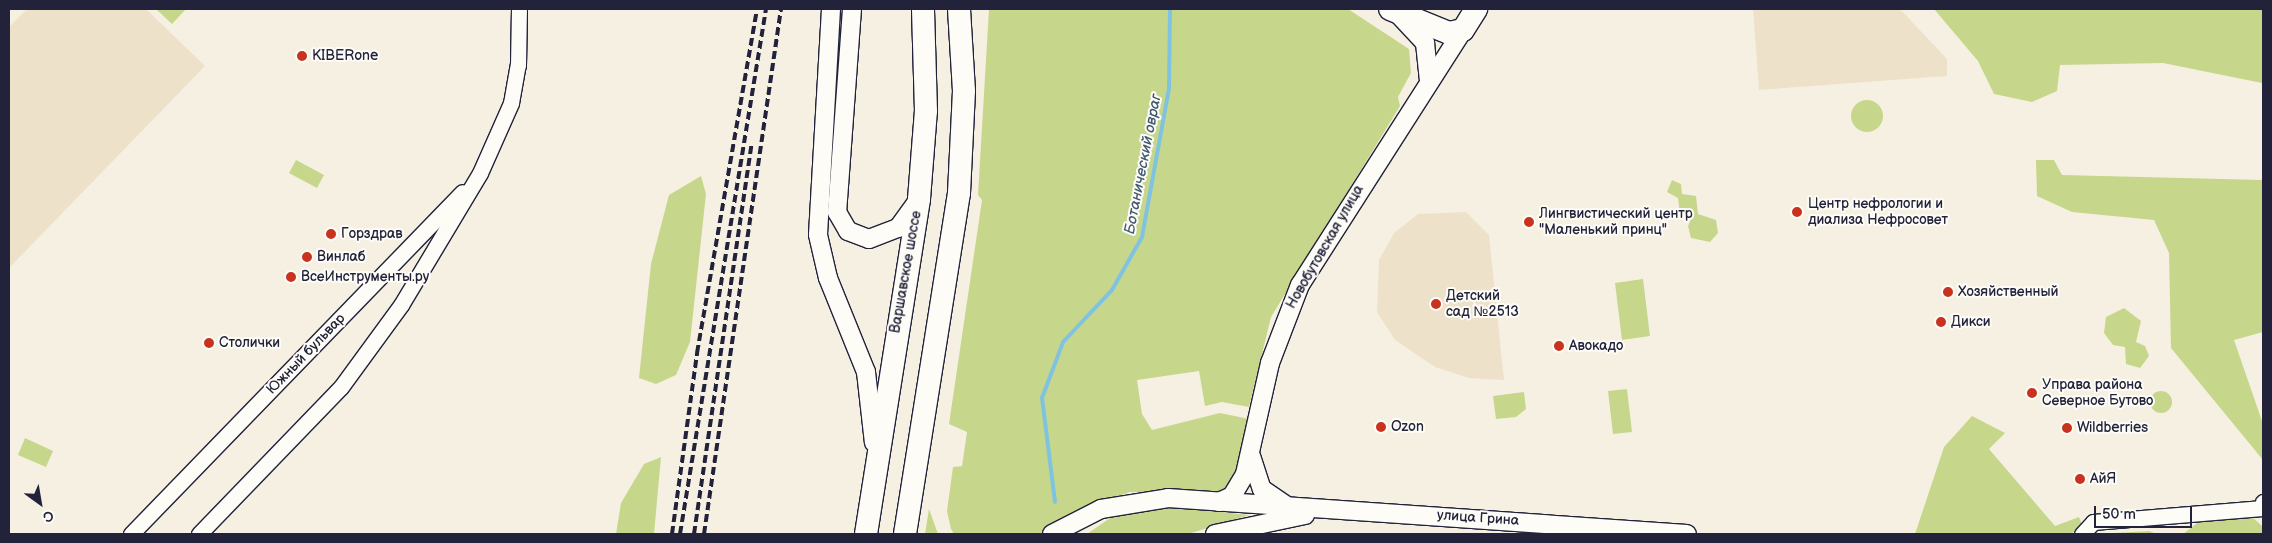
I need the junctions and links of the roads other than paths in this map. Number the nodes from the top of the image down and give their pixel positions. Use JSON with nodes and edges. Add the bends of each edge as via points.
{"nodes":[{"id":1,"x":519,"y":9,"type":"edge"},
{"id":2,"x":830,"y":9,"type":"edge"},
{"id":3,"x":852,"y":9,"type":"edge"},
{"id":4,"x":923,"y":9,"type":"edge"},
{"id":5,"x":960,"y":9,"type":"edge"},
{"id":6,"x":973,"y":9,"type":"edge"},
{"id":7,"x":1476,"y":9,"type":"edge"},
{"id":8,"x":1393,"y":10,"type":"edge"},
{"id":9,"x":1463,"y":30,"type":"junction"},
{"id":10,"x":964,"y":74,"type":"junction"},
{"id":11,"x":1429,"y":79,"type":"junction"},
{"id":12,"x":480,"y":173,"type":"junction"},
{"id":13,"x":918,"y":199,"type":"junction"},
{"id":14,"x":1251,"y":456,"type":"junction"},
{"id":15,"x":874,"y":466,"type":"junction"},
{"id":16,"x":1245,"y":474,"type":"junction"},
{"id":17,"x":1220,"y":502,"type":"junction"},
{"id":18,"x":1253,"y":504,"type":"junction"},
{"id":19,"x":2263,"y":508,"type":"edge"},
{"id":20,"x":1101,"y":509,"type":"junction"},
{"id":21,"x":1285,"y":512,"type":"junction"},
{"id":22,"x":131,"y":534,"type":"edge"},
{"id":23,"x":198,"y":534,"type":"edge"},
{"id":24,"x":866,"y":534,"type":"edge"},
{"id":25,"x":906,"y":534,"type":"edge"},
{"id":26,"x":1052,"y":534,"type":"edge"},
{"id":27,"x":1073,"y":534,"type":"edge"},
{"id":28,"x":1215,"y":534,"type":"edge"},
{"id":29,"x":1687,"y":534,"type":"edge"},
{"id":30,"x":2082,"y":534,"type":"edge"}],
"edges":[{"from":1,"to":12,"type":"street","name":"Южный бульвар","via":[[518,65],[510,103]]},
{"from":2,"to":15,"type":"street","via":[[818,235],[828,278],[866,372]]},
{"from":3,"to":13,"type":"street","via":[[837,212],[855,236],[877,238],[898,228]]},
{"from":4,"to":13,"type":"main road","name":"Варшавское шоссе","via":[[926,111]]},
{"from":5,"to":10,"type":"main road"},
{"from":6,"to":10,"type":"main road"},
{"from":7,"to":9,"type":"main road","name":"Новобутовская улица"},
{"from":8,"to":9,"type":"main road","via":[[1435,30]]},
{"from":8,"to":11,"type":"street","via":[[1426,42]]},
{"from":9,"to":11,"type":"street","name":"Новобутовская улица"},
{"from":10,"to":25,"type":"main road","via":[[959,193]]},
{"from":11,"to":14,"type":"street","name":"Новобутовская улица","via":[[1291,304],[1270,363]]},
{"from":12,"to":22,"type":"street","name":"Южный бульвар"},
{"from":12,"to":23,"type":"street","name":"Южный бульвар","via":[[401,305],[341,387]]},
{"from":13,"to":15,"type":"main road","name":"Варшавское шоссе"},
{"from":14,"to":16,"type":"street","name":"Новобутовская улица"},
{"from":14,"to":21,"type":"street","via":[[1262,489]]},
{"from":15,"to":24,"type":"main road","name":"Варшавское шоссе"},
{"from":16,"to":17,"type":"street","name":"Новобутовская улица","via":[[1232,496]]},
{"from":16,"to":18,"type":"street"},
{"from":17,"to":18,"type":"street","name":"улица Грина"},
{"from":17,"to":20,"type":"street","name":"улица Грина","via":[[1144,499]]},
{"from":18,"to":21,"type":"street","name":"улица Грина"},
{"from":19,"to":30,"type":"street","via":[[2093,522]]},
{"from":20,"to":26,"type":"street"},
{"from":20,"to":27,"type":"street","via":[[1080,521]]},
{"from":21,"to":28,"type":"street","name":"улица Грина"},
{"from":21,"to":29,"type":"street","name":"улица Грина","via":[[1358,509]]}]}
